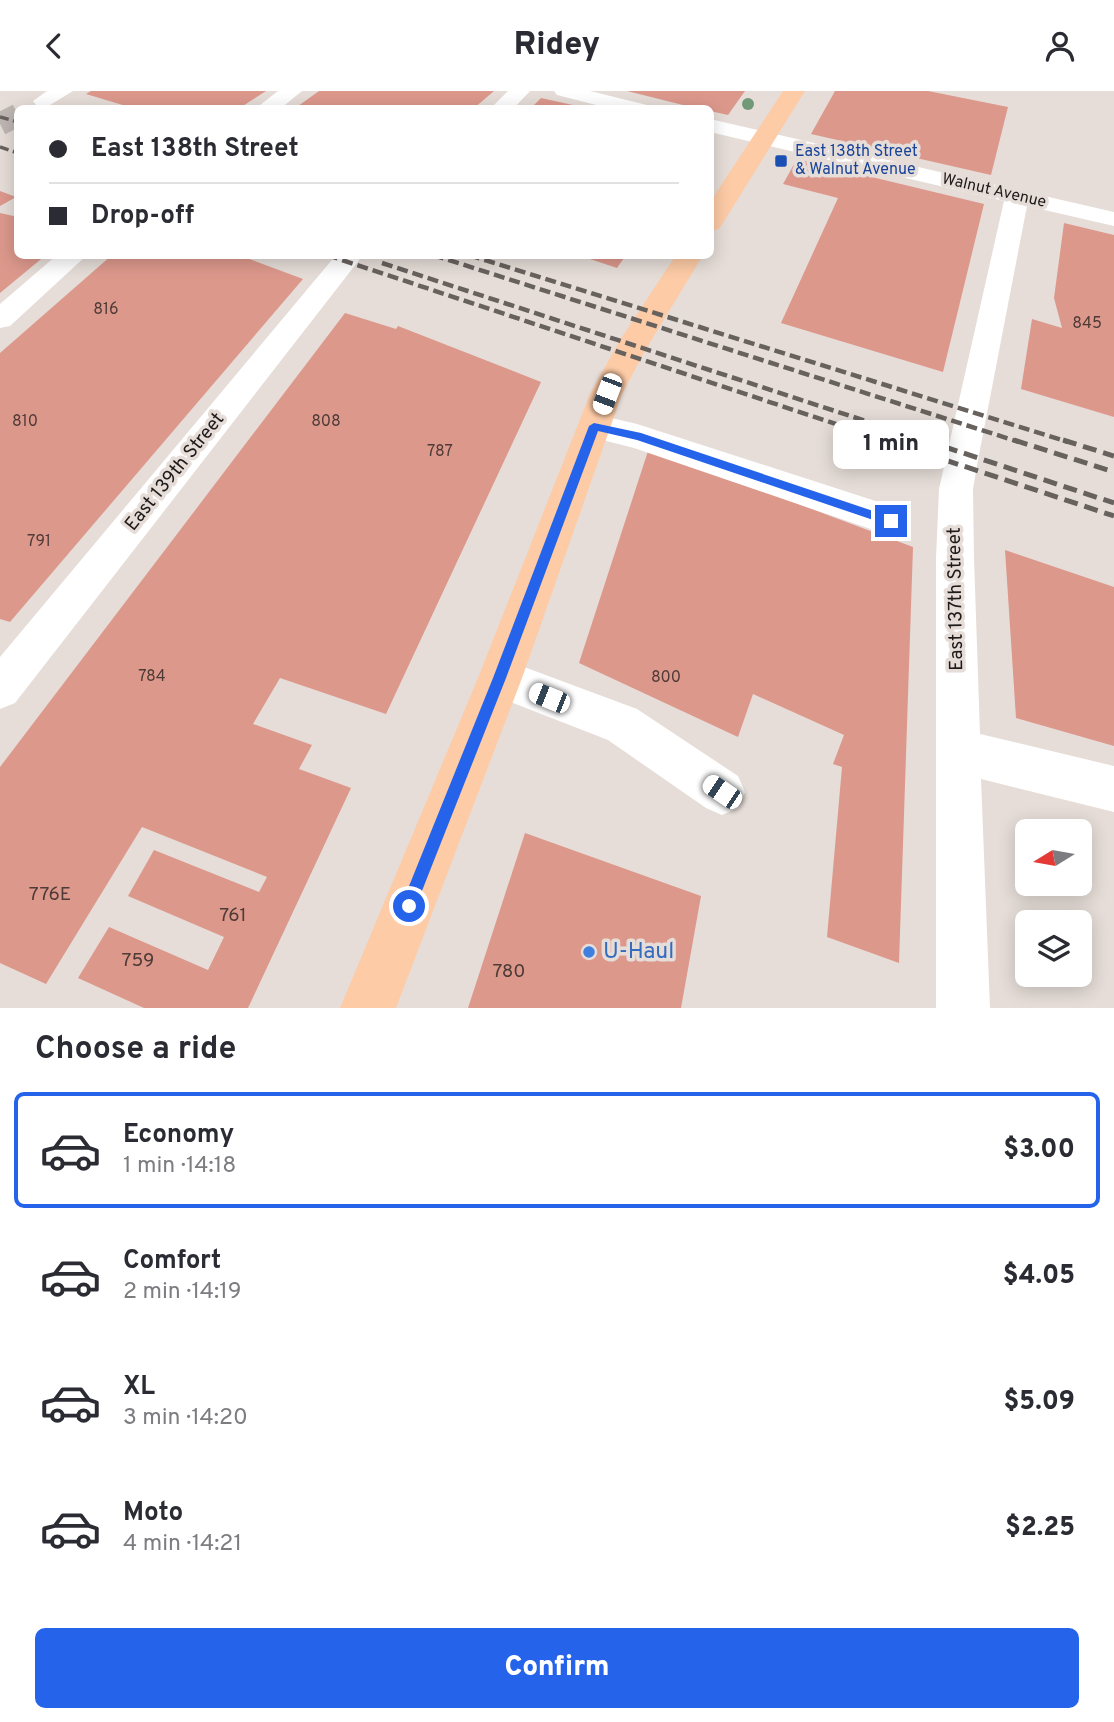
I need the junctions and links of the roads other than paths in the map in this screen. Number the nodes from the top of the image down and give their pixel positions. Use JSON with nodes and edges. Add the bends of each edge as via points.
{"nodes":[{"id":1,"x":63,"y":91,"type":"edge"},
{"id":2,"x":292,"y":91,"type":"edge"},
{"id":3,"x":520,"y":91,"type":"edge"},
{"id":4,"x":564,"y":91,"type":"edge"},
{"id":5,"x":794,"y":91,"type":"edge"},
{"id":6,"x":43,"y":101,"type":"dead end"},
{"id":7,"x":271,"y":105,"type":"edge"},
{"id":8,"x":504,"y":105,"type":"edge"},
{"id":9,"x":622,"y":105,"type":"edge"},
{"id":10,"x":714,"y":126,"type":"edge"},
{"id":11,"x":765,"y":138,"type":"junction"},
{"id":12,"x":1017,"y":197,"type":"junction"},
{"id":13,"x":714,"y":217,"type":"edge"},
{"id":14,"x":1114,"y":219,"type":"edge"},
{"id":15,"x":69,"y":259,"type":"edge"},
{"id":16,"x":347,"y":259,"type":"edge"},
{"id":17,"x":687,"y":259,"type":"edge"},
{"id":18,"x":0,"y":319,"type":"edge"},
{"id":19,"x":594,"y":426,"type":"junction"},
{"id":20,"x":891,"y":521,"type":"dead end"},
{"id":21,"x":500,"y":678,"type":"junction"},
{"id":22,"x":0,"y":689,"type":"edge"},
{"id":23,"x":959,"y":751,"type":"junction"},
{"id":24,"x":1114,"y":789,"type":"edge"},
{"id":25,"x":722,"y":792,"type":"dead end"},
{"id":26,"x":368,"y":1008,"type":"edge"},
{"id":27,"x":963,"y":1008,"type":"edge"}],
"edges":[{"from":1,"to":6,"type":"street"},
{"from":2,"to":7,"type":"street"},
{"from":3,"to":8,"type":"street"},
{"from":4,"to":9,"type":"street"},
{"from":5,"to":11,"type":"main road"},
{"from":10,"to":11,"type":"street","name":"Walnut Avenue"},
{"from":11,"to":12,"type":"street","name":"Walnut Avenue"},
{"from":11,"to":13,"type":"main road"},
{"from":12,"to":14,"type":"street","name":"Walnut Avenue"},
{"from":12,"to":23,"type":"street","name":"East 137th Street","via":[[957,489]]},
{"from":15,"to":18,"type":"street"},
{"from":16,"to":22,"type":"street","name":"East 139th Street"},
{"from":17,"to":19,"type":"main road","via":[[618,370]]},
{"from":19,"to":20,"type":"street","via":[[638,436]]},
{"from":19,"to":21,"type":"main road"},
{"from":21,"to":25,"type":"street","via":[[622,724]]},
{"from":21,"to":26,"type":"main road"},
{"from":23,"to":24,"type":"street"},
{"from":23,"to":27,"type":"street","name":"East 137th Street"}]}
